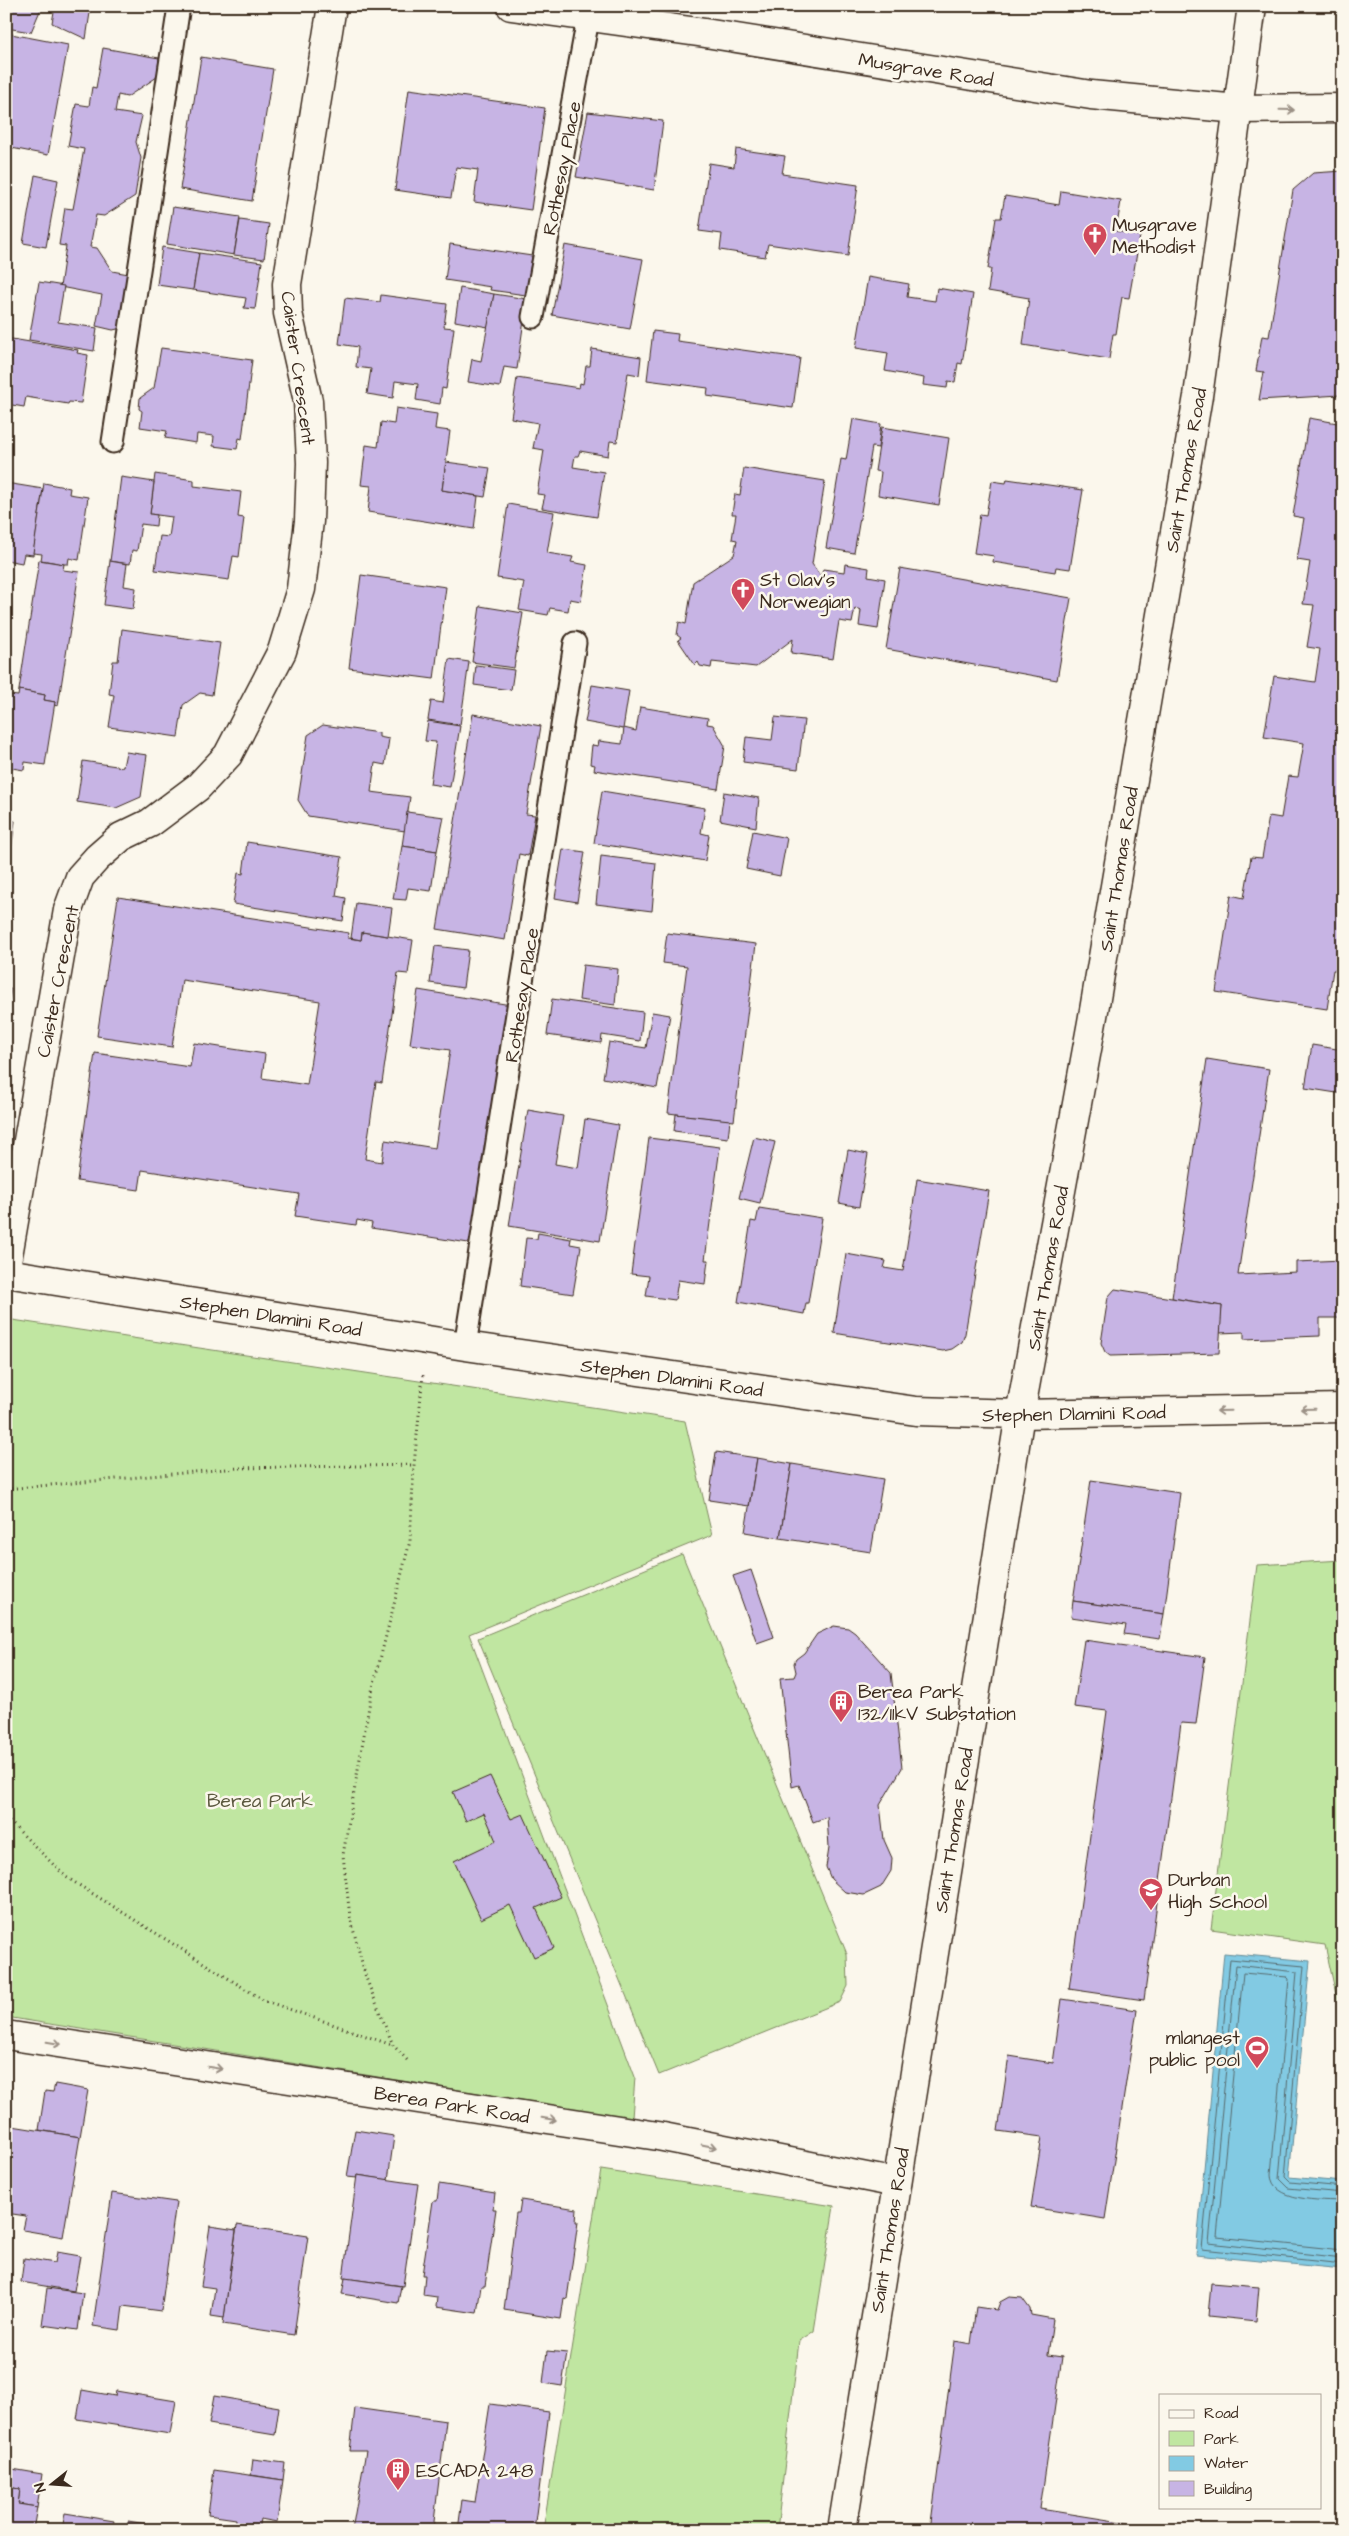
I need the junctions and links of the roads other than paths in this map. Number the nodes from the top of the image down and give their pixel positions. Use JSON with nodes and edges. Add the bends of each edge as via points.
{"nodes":[{"id":1,"x":179,"y":6,"type":"edge"},
{"id":2,"x":332,"y":6,"type":"edge"},
{"id":3,"x":510,"y":6,"type":"edge"},
{"id":4,"x":1252,"y":6,"type":"edge"},
{"id":5,"x":588,"y":19,"type":"junction"},
{"id":6,"x":1343,"y":108,"type":"edge"},
{"id":7,"x":1238,"y":109,"type":"junction"},
{"id":8,"x":533,"y":317,"type":"dead end"},
{"id":9,"x":113,"y":442,"type":"dead end"},
{"id":10,"x":575,"y":643,"type":"dead end"},
{"id":11,"x":6,"y":1267,"type":"edge"},
{"id":12,"x":6,"y":1273,"type":"edge"},
{"id":13,"x":465,"y":1346,"type":"junction"},
{"id":14,"x":1343,"y":1408,"type":"edge"},
{"id":15,"x":1020,"y":1414,"type":"junction"},
{"id":16,"x":6,"y":2036,"type":"edge"},
{"id":17,"x":896,"y":2183,"type":"junction"},
{"id":18,"x":842,"y":2530,"type":"edge"}],
"edges":[{"from":1,"to":9,"type":"lane"},
{"from":2,"to":11,"type":"street","name":"Caister Crescent","via":[[287,284],[288,313],[308,401],[311,463],[309,521],[301,589],[282,651],[228,755],[198,787],[150,823],[121,837],[80,877],[68,910]]},
{"from":3,"to":5,"type":"street","name":"Musgrave Road"},
{"from":4,"to":7,"type":"street","name":"Saint Thomas Road"},
{"from":5,"to":7,"type":"street","name":"Musgrave Road","via":[[705,33],[1091,95]]},
{"from":5,"to":8,"type":"lane","name":"Rothesay Place"},
{"from":7,"to":6,"type":"street","name":"Musgrave Road","one_way":true},
{"from":7,"to":15,"type":"street","name":"Saint Thomas Road","via":[[1198,396],[1092,1022]]},
{"from":10,"to":13,"type":"lane","name":"Rothesay Place"},
{"from":12,"to":13,"type":"street","name":"Stephen Dlamini Road"},
{"from":13,"to":15,"type":"street","name":"Stephen Dlamini Road","via":[[898,1409]]},
{"from":14,"to":15,"type":"street","name":"Stephen Dlamini Road","one_way":true},
{"from":15,"to":17,"type":"street","name":"Saint Thomas Road"},
{"from":16,"to":17,"type":"street","name":"Berea Park Road","one_way":true,"via":[[658,2136]]},
{"from":17,"to":18,"type":"street","name":"Saint Thomas Road"}]}
